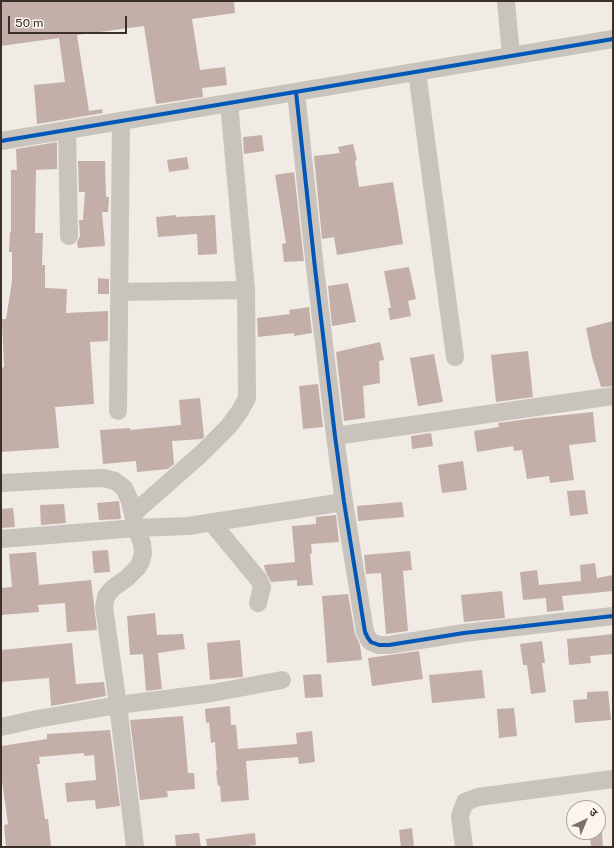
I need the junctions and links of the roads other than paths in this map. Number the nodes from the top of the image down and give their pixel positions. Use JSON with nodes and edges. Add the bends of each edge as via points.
{"nodes":[{"id":1,"x":506,"y":1,"type":"edge"},
{"id":2,"x":613,"y":38,"type":"edge"},
{"id":3,"x":511,"y":56,"type":"junction"},
{"id":4,"x":417,"y":72,"type":"junction"},
{"id":5,"x":296,"y":92,"type":"junction"},
{"id":6,"x":229,"y":103,"type":"junction"},
{"id":7,"x":121,"y":121,"type":"junction"},
{"id":8,"x":67,"y":130,"type":"junction"},
{"id":9,"x":1,"y":141,"type":"edge"},
{"id":10,"x":69,"y":236,"type":"dead end"},
{"id":11,"x":246,"y":290,"type":"junction"},
{"id":12,"x":119,"y":292,"type":"junction"},
{"id":13,"x":455,"y":357,"type":"dead end"},
{"id":14,"x":613,"y":396,"type":"edge"},
{"id":15,"x":118,"y":411,"type":"dead end"},
{"id":16,"x":335,"y":436,"type":"junction"},
{"id":17,"x":1,"y":483,"type":"edge"},
{"id":18,"x":344,"y":502,"type":"junction"},
{"id":19,"x":135,"y":520,"type":"junction"},
{"id":20,"x":212,"y":523,"type":"junction"},
{"id":21,"x":1,"y":538,"type":"edge"},
{"id":22,"x":258,"y":603,"type":"dead end"},
{"id":23,"x":613,"y":616,"type":"edge"},
{"id":24,"x":282,"y":680,"type":"dead end"},
{"id":25,"x":118,"y":705,"type":"junction"},
{"id":26,"x":1,"y":727,"type":"edge"},
{"id":27,"x":613,"y":779,"type":"edge"},
{"id":28,"x":136,"y":847,"type":"edge"},
{"id":29,"x":464,"y":847,"type":"edge"}],
"edges":[{"from":1,"to":3,"type":"street"},
{"from":2,"to":3,"type":"street"},
{"from":3,"to":4,"type":"street"},
{"from":4,"to":5,"type":"street"},
{"from":4,"to":13,"type":"street"},
{"from":5,"to":6,"type":"street"},
{"from":5,"to":16,"type":"street"},
{"from":6,"to":7,"type":"street"},
{"from":6,"to":11,"type":"street"},
{"from":7,"to":8,"type":"street"},
{"from":7,"to":12,"type":"street"},
{"from":8,"to":9,"type":"street"},
{"from":8,"to":10,"type":"street"},
{"from":11,"to":12,"type":"street"},
{"from":11,"to":19,"type":"street","via":[[247,386],[246,398],[240,411],[229,426]]},
{"from":12,"to":15,"type":"street"},
{"from":14,"to":16,"type":"street"},
{"from":16,"to":18,"type":"street"},
{"from":17,"to":19,"type":"street","via":[[104,478],[115,481],[124,488]]},
{"from":18,"to":20,"type":"street"},
{"from":18,"to":23,"type":"street","via":[[365,632],[371,642],[389,645],[464,633]]},
{"from":19,"to":20,"type":"street","via":[[188,526]]},
{"from":19,"to":21,"type":"street"},
{"from":19,"to":25,"type":"street","via":[[142,543],[141,561],[138,567],[106,596],[104,607]]},
{"from":20,"to":22,"type":"street","via":[[259,580],[262,587]]},
{"from":24,"to":25,"type":"street","via":[[212,693]]},
{"from":25,"to":26,"type":"street"},
{"from":25,"to":28,"type":"street"},
{"from":27,"to":29,"type":"street","via":[[478,798],[466,802],[460,816]]}]}
